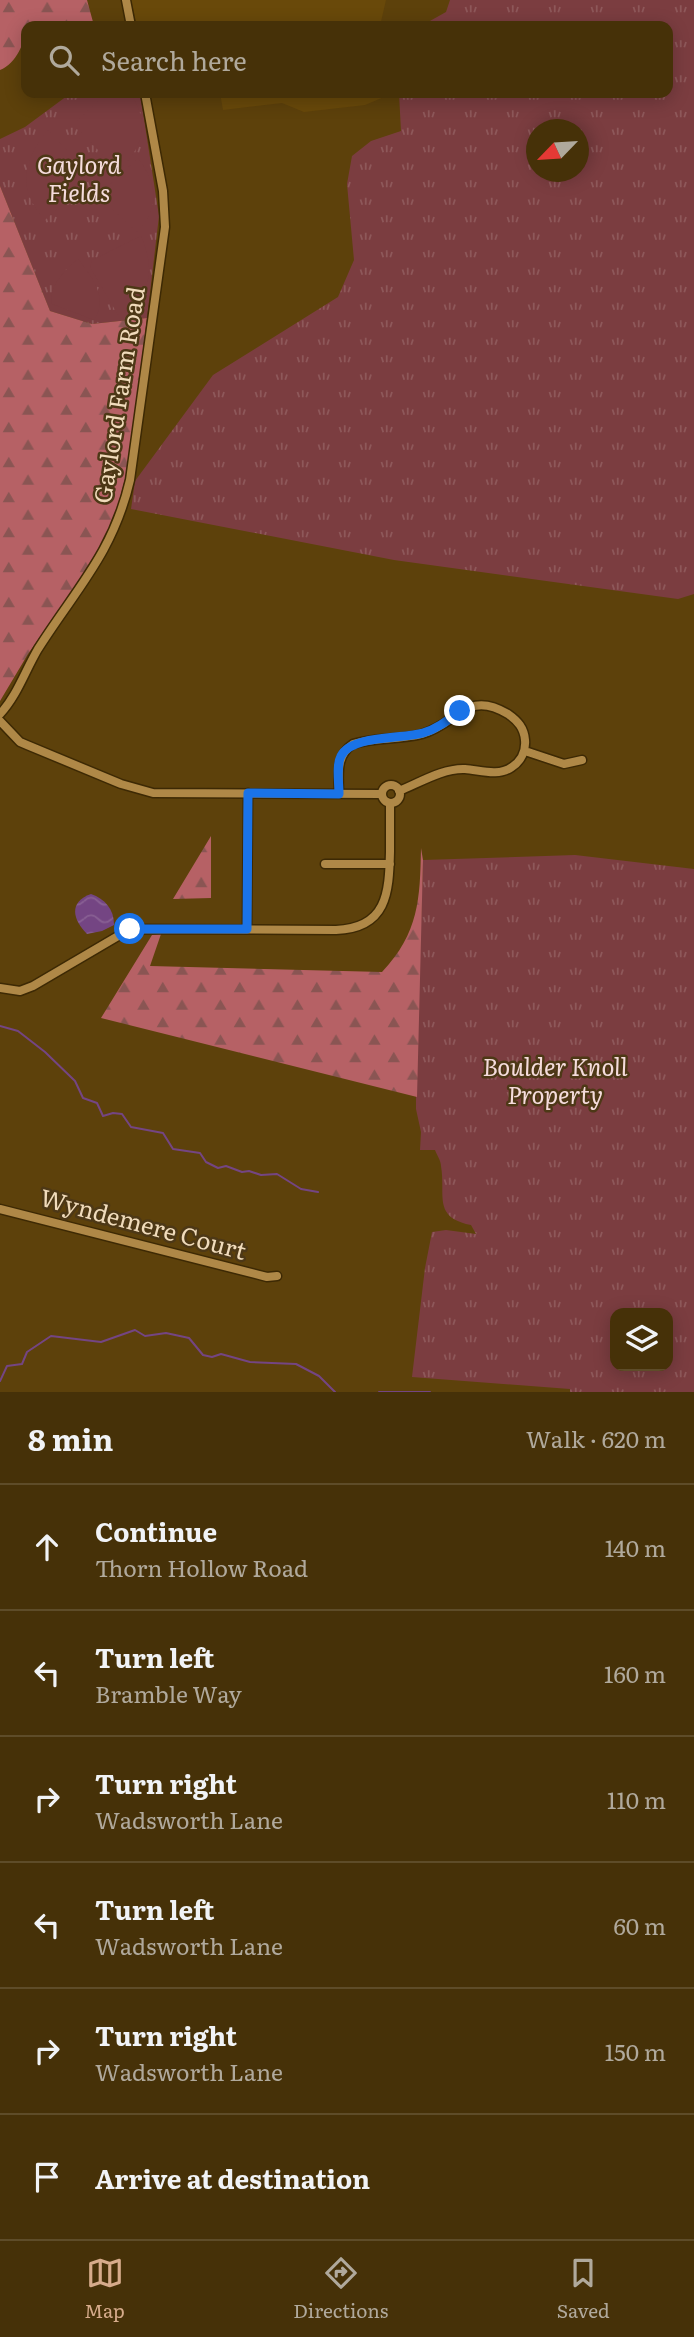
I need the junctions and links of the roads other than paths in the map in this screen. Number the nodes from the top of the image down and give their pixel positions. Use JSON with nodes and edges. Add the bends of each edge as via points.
{"nodes":[{"id":1,"x":126,"y":0,"type":"edge"},
{"id":2,"x":130,"y":21,"type":"edge"},
{"id":3,"x":146,"y":98,"type":"edge"},
{"id":4,"x":0,"y":714,"type":"edge"},
{"id":5,"x":0,"y":721,"type":"edge"},
{"id":6,"x":525,"y":751,"type":"junction"},
{"id":7,"x":582,"y":760,"type":"dead end"},
{"id":8,"x":399,"y":791,"type":"junction"},
{"id":9,"x":248,"y":793,"type":"junction"},
{"id":10,"x":339,"y":794,"type":"junction"},
{"id":11,"x":382,"y":794,"type":"junction"},
{"id":12,"x":390,"y":803,"type":"junction"},
{"id":13,"x":324,"y":864,"type":"dead end"},
{"id":14,"x":390,"y":864,"type":"junction"},
{"id":15,"x":247,"y":929,"type":"junction"},
{"id":16,"x":0,"y":988,"type":"edge"},
{"id":17,"x":0,"y":1209,"type":"edge"},
{"id":18,"x":277,"y":1276,"type":"dead end"}],
"edges":[{"from":1,"to":2,"type":"street"},
{"from":3,"to":4,"type":"street","name":"Gaylord Farm Road","via":[[165,227],[130,480],[102,555]]},
{"from":5,"to":9,"type":"street","via":[[38,751],[137,790],[172,795]]},
{"from":6,"to":7,"type":"street","via":[[564,764]]},
{"from":6,"to":8,"type":"street","via":[[507,770],[456,769]]},
{"from":6,"to":10,"type":"street","via":[[523,731],[515,719],[492,706],[473,705],[425,733],[348,748],[340,759]]},
{"from":8,"to":11,"type":"street","via":[[391,785]]},
{"from":8,"to":12,"type":"street","via":[[398,799]]},
{"from":9,"to":10,"type":"street"},
{"from":9,"to":15,"type":"street"},
{"from":10,"to":11,"type":"street"},
{"from":11,"to":12,"type":"street"},
{"from":12,"to":14,"type":"street"},
{"from":13,"to":14,"type":"street"},
{"from":14,"to":15,"type":"street","via":[[384,904],[358,927]]},
{"from":15,"to":16,"type":"street","via":[[130,929],[33,986]]},
{"from":17,"to":18,"type":"street","name":"Wyndemere Court"}]}
